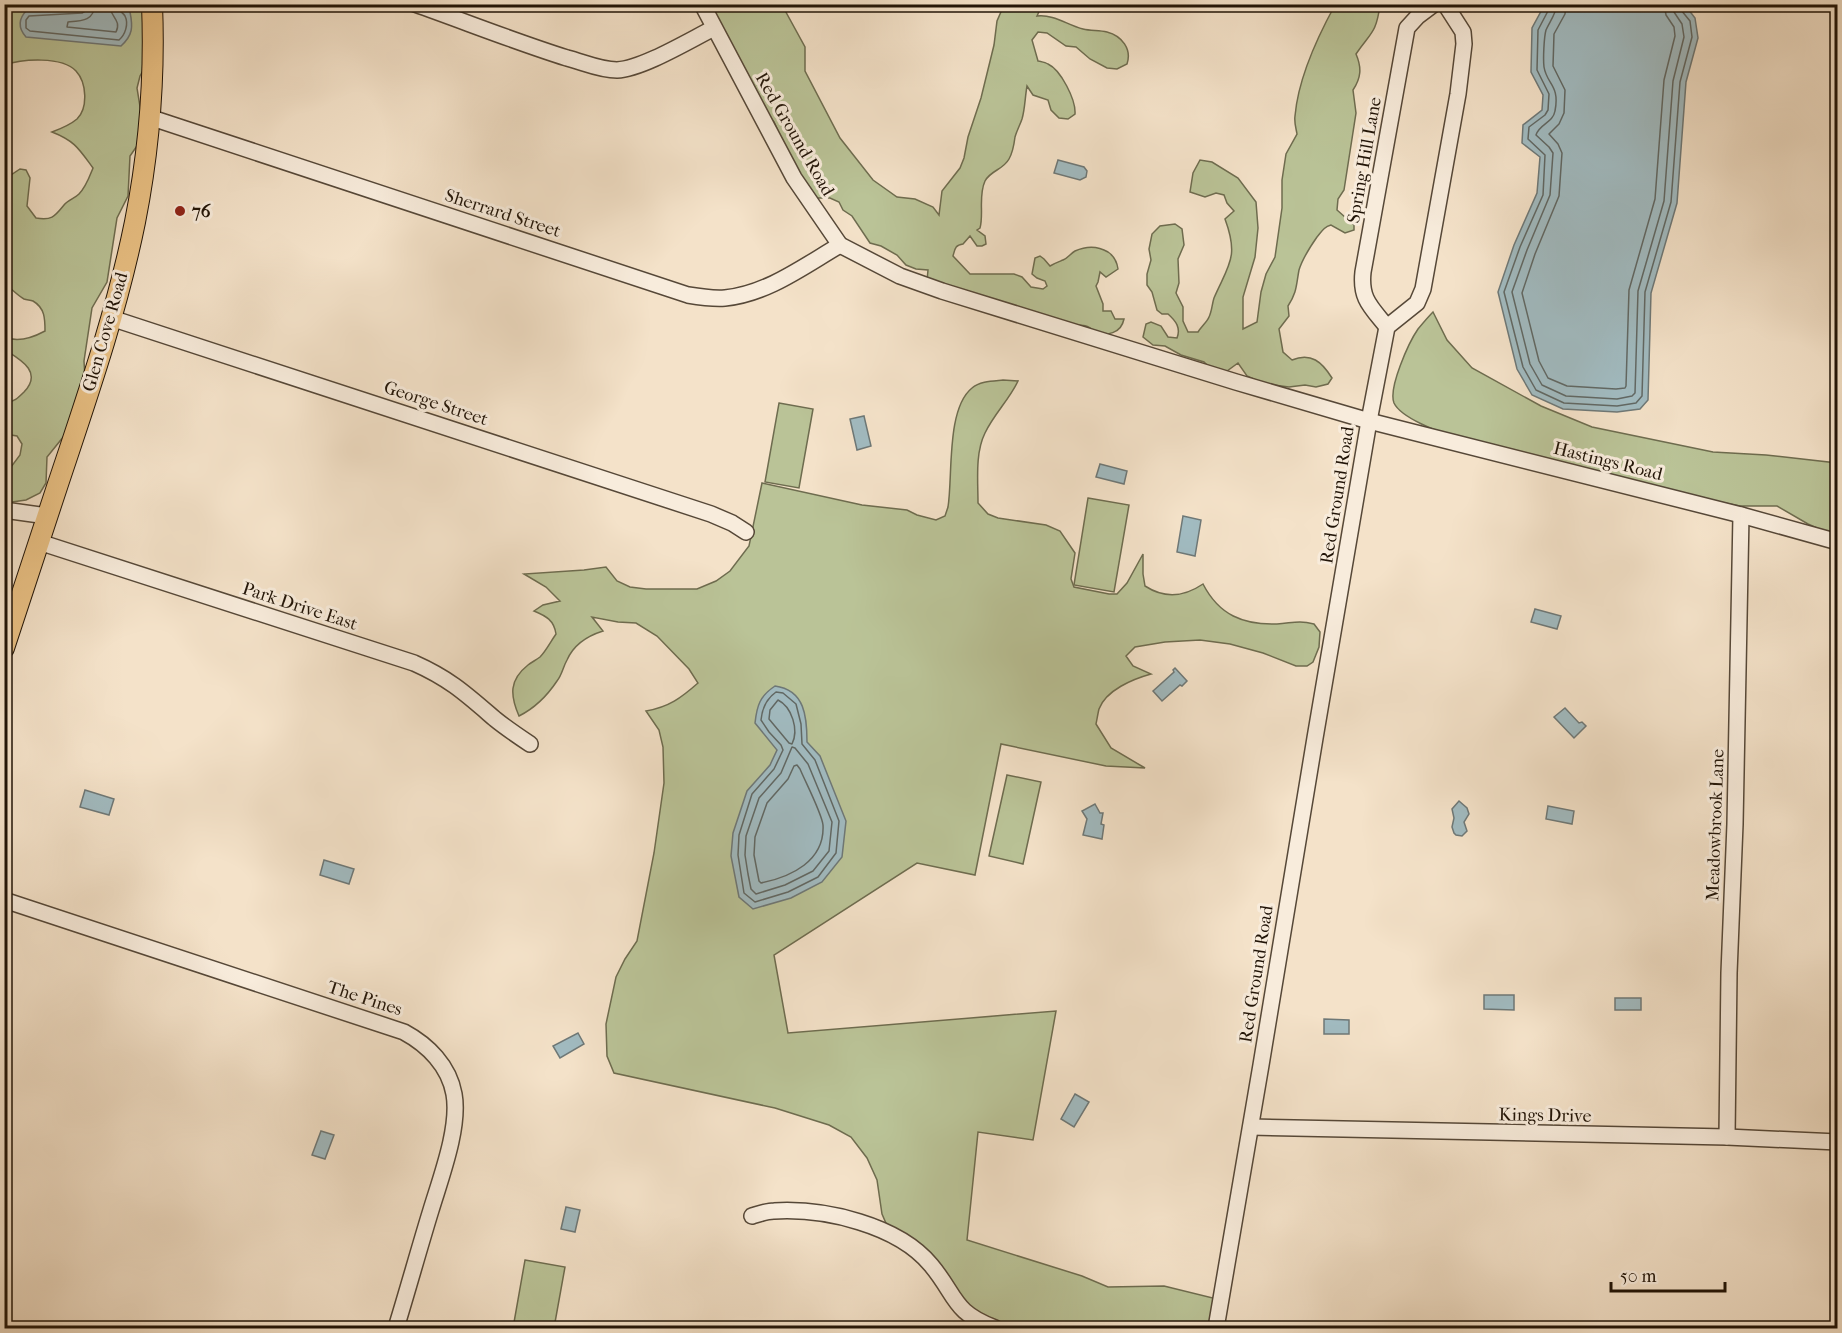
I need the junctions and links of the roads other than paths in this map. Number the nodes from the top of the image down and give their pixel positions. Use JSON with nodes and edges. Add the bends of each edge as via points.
{"nodes":[{"id":1,"x":153,"y":4,"type":"edge"},
{"id":2,"x":415,"y":4,"type":"edge"},
{"id":3,"x":702,"y":4,"type":"edge"},
{"id":4,"x":1434,"y":4,"type":"edge"},
{"id":5,"x":1445,"y":4,"type":"edge"},
{"id":6,"x":714,"y":28,"type":"junction"},
{"id":7,"x":149,"y":117,"type":"junction"},
{"id":8,"x":840,"y":245,"type":"junction"},
{"id":9,"x":111,"y":318,"type":"junction"},
{"id":10,"x":1387,"y":327,"type":"junction"},
{"id":11,"x":1369,"y":421,"type":"junction"},
{"id":12,"x":4,"y":510,"type":"edge"},
{"id":13,"x":1741,"y":514,"type":"junction"},
{"id":14,"x":47,"y":516,"type":"junction"},
{"id":15,"x":746,"y":532,"type":"dead end"},
{"id":16,"x":39,"y":542,"type":"junction"},
{"id":17,"x":1838,"y":542,"type":"edge"},
{"id":18,"x":4,"y":648,"type":"edge"},
{"id":19,"x":530,"y":744,"type":"dead end"},
{"id":20,"x":4,"y":900,"type":"edge"},
{"id":21,"x":1251,"y":1127,"type":"junction"},
{"id":22,"x":1727,"y":1137,"type":"junction"},
{"id":23,"x":1838,"y":1142,"type":"edge"},
{"id":24,"x":752,"y":1216,"type":"dead end"},
{"id":25,"x":396,"y":1329,"type":"edge"},
{"id":26,"x":995,"y":1329,"type":"edge"},
{"id":27,"x":1216,"y":1329,"type":"edge"}],
"edges":[{"from":1,"to":7,"type":"main road","name":"Glen Cove Road"},
{"from":2,"to":6,"type":"street","via":[[529,46],[616,70],[640,65]]},
{"from":3,"to":6,"type":"street","name":"Red Ground Road"},
{"from":4,"to":10,"type":"street","name":"Spring Hill Lane","via":[[1407,28],[1363,272],[1365,298]]},
{"from":5,"to":10,"type":"street","via":[[1463,32],[1464,44],[1423,289],[1417,303]]},
{"from":6,"to":8,"type":"street","name":"Red Ground Road","via":[[794,178]]},
{"from":7,"to":8,"type":"street","name":"Sherrard Street","via":[[688,295],[718,298],[750,293]]},
{"from":7,"to":9,"type":"main road","name":"Glen Cove Road","via":[[135,222]]},
{"from":8,"to":11,"type":"street","name":"Red Ground Road","via":[[900,276],[942,291]]},
{"from":9,"to":14,"type":"main road","name":"Glen Cove Road"},
{"from":9,"to":15,"type":"street","name":"George Street","via":[[711,514]]},
{"from":10,"to":11,"type":"street"},
{"from":11,"to":13,"type":"street","name":"Hastings Road"},
{"from":11,"to":21,"type":"street","name":"Red Ground Road"},
{"from":12,"to":14,"type":"street"},
{"from":13,"to":17,"type":"street","name":"Hastings Road"},
{"from":13,"to":22,"type":"street","name":"Meadowbrook Lane"},
{"from":14,"to":16,"type":"main road","name":"Glen Cove Road"},
{"from":16,"to":18,"type":"main road","name":"Glen Cove Road"},
{"from":16,"to":19,"type":"street","name":"Park Drive East","via":[[414,663],[458,687]]},
{"from":20,"to":25,"type":"street","name":"The Pines","via":[[404,1032],[434,1054],[454,1091],[456,1110],[447,1156]]},
{"from":21,"to":22,"type":"street","name":"Kings Drive"},
{"from":21,"to":27,"type":"street","name":"Red Ground Road"},
{"from":22,"to":23,"type":"street","name":"Kings Drive"},
{"from":24,"to":26,"type":"street","via":[[772,1210],[817,1212],[878,1230],[915,1250],[966,1314]]}]}
